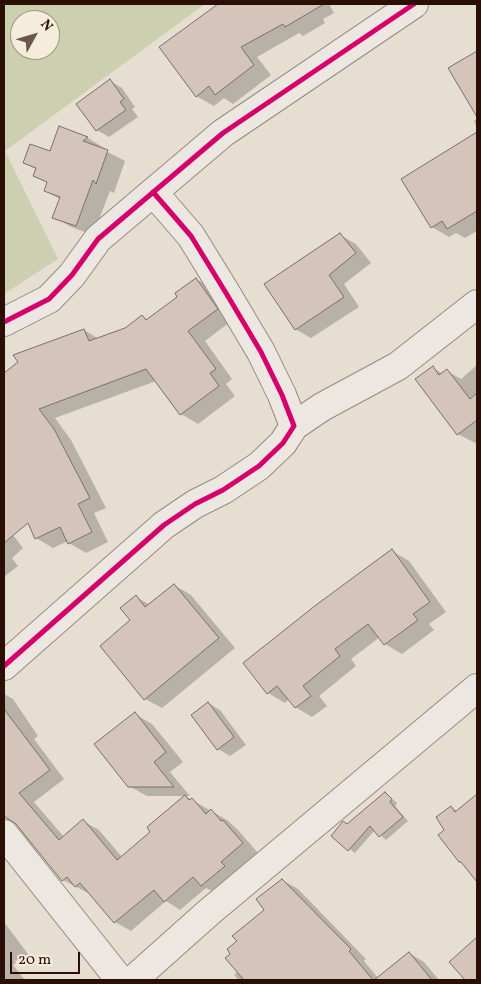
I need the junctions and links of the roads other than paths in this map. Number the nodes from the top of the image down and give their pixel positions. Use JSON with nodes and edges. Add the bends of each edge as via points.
{"nodes":[{"id":1,"x":414,"y":4,"type":"edge"},
{"id":2,"x":153,"y":192,"type":"junction"},
{"id":3,"x":477,"y":304,"type":"edge"},
{"id":4,"x":4,"y":322,"type":"edge"},
{"id":5,"x":294,"y":426,"type":"junction"},
{"id":6,"x":4,"y":666,"type":"edge"},
{"id":7,"x":477,"y":688,"type":"edge"},
{"id":8,"x":4,"y":834,"type":"edge"},
{"id":9,"x":120,"y":980,"type":"edge"},
{"id":10,"x":133,"y":980,"type":"edge"}],
"edges":[{"from":1,"to":2,"type":"street","via":[[223,133]]},
{"from":2,"to":4,"type":"street","via":[[98,239],[49,299]]},
{"from":2,"to":5,"type":"street","via":[[191,236],[226,293],[261,352]]},
{"from":3,"to":5,"type":"street","via":[[398,366]]},
{"from":5,"to":6,"type":"street","via":[[283,443],[259,466],[164,525]]},
{"from":7,"to":10,"type":"street","via":[[208,912]]},
{"from":8,"to":9,"type":"street"}]}
